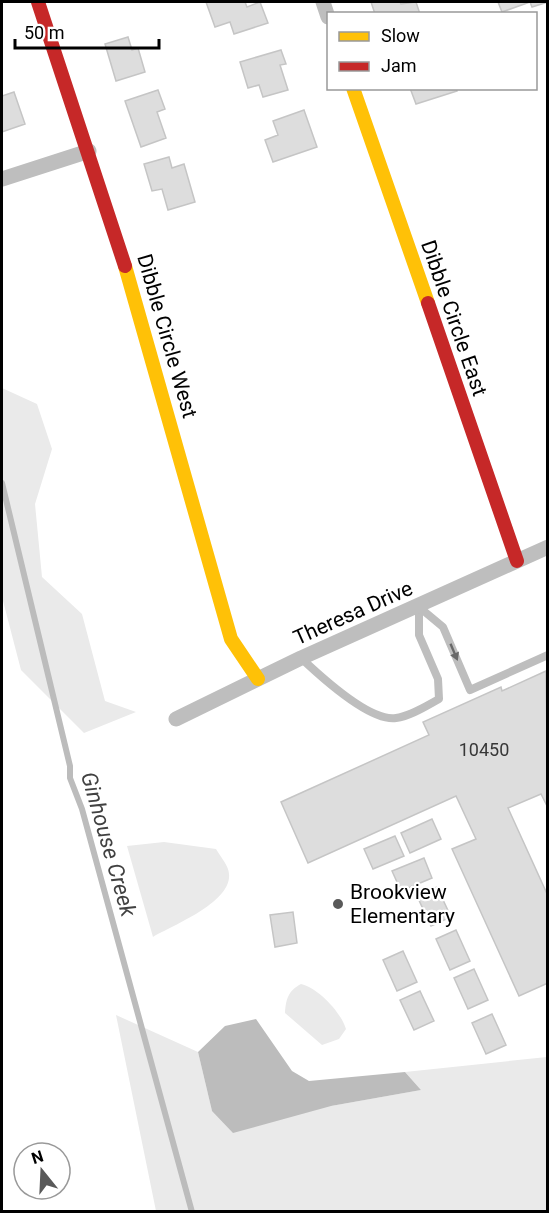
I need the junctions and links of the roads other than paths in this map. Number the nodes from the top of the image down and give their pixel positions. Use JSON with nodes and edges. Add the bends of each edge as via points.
{"nodes":[{"id":1,"x":38,"y":2,"type":"edge"},
{"id":2,"x":354,"y":90,"type":"edge"},
{"id":3,"x":89,"y":152,"type":"junction"},
{"id":4,"x":2,"y":179,"type":"edge"},
{"id":5,"x":548,"y":548,"type":"edge"},
{"id":6,"x":517,"y":561,"type":"junction"},
{"id":7,"x":419,"y":606,"type":"junction"},
{"id":8,"x":548,"y":655,"type":"edge"},
{"id":9,"x":301,"y":658,"type":"junction"},
{"id":10,"x":258,"y":679,"type":"junction"},
{"id":11,"x":176,"y":719,"type":"dead end"}],
"edges":[{"from":1,"to":3,"type":"street","name":"Dibble Circle West"},
{"from":2,"to":6,"type":"street","name":"Dibble Circle East"},
{"from":3,"to":4,"type":"street"},
{"from":3,"to":10,"type":"street","name":"Dibble Circle West","via":[[126,268],[231,639]]},
{"from":5,"to":6,"type":"street","name":"Theresa Drive"},
{"from":6,"to":7,"type":"street","name":"Theresa Drive"},
{"from":7,"to":8,"type":"lane","one_way":true,"via":[[443,627],[470,690]]},
{"from":7,"to":9,"type":"street","name":"Theresa Drive"},
{"from":7,"to":9,"type":"lane","via":[[419,635],[438,679],[439,699],[420,709],[395,718],[377,715],[325,681]]},
{"from":9,"to":10,"type":"street","name":"Theresa Drive"},
{"from":10,"to":11,"type":"street","name":"Theresa Drive"}]}
